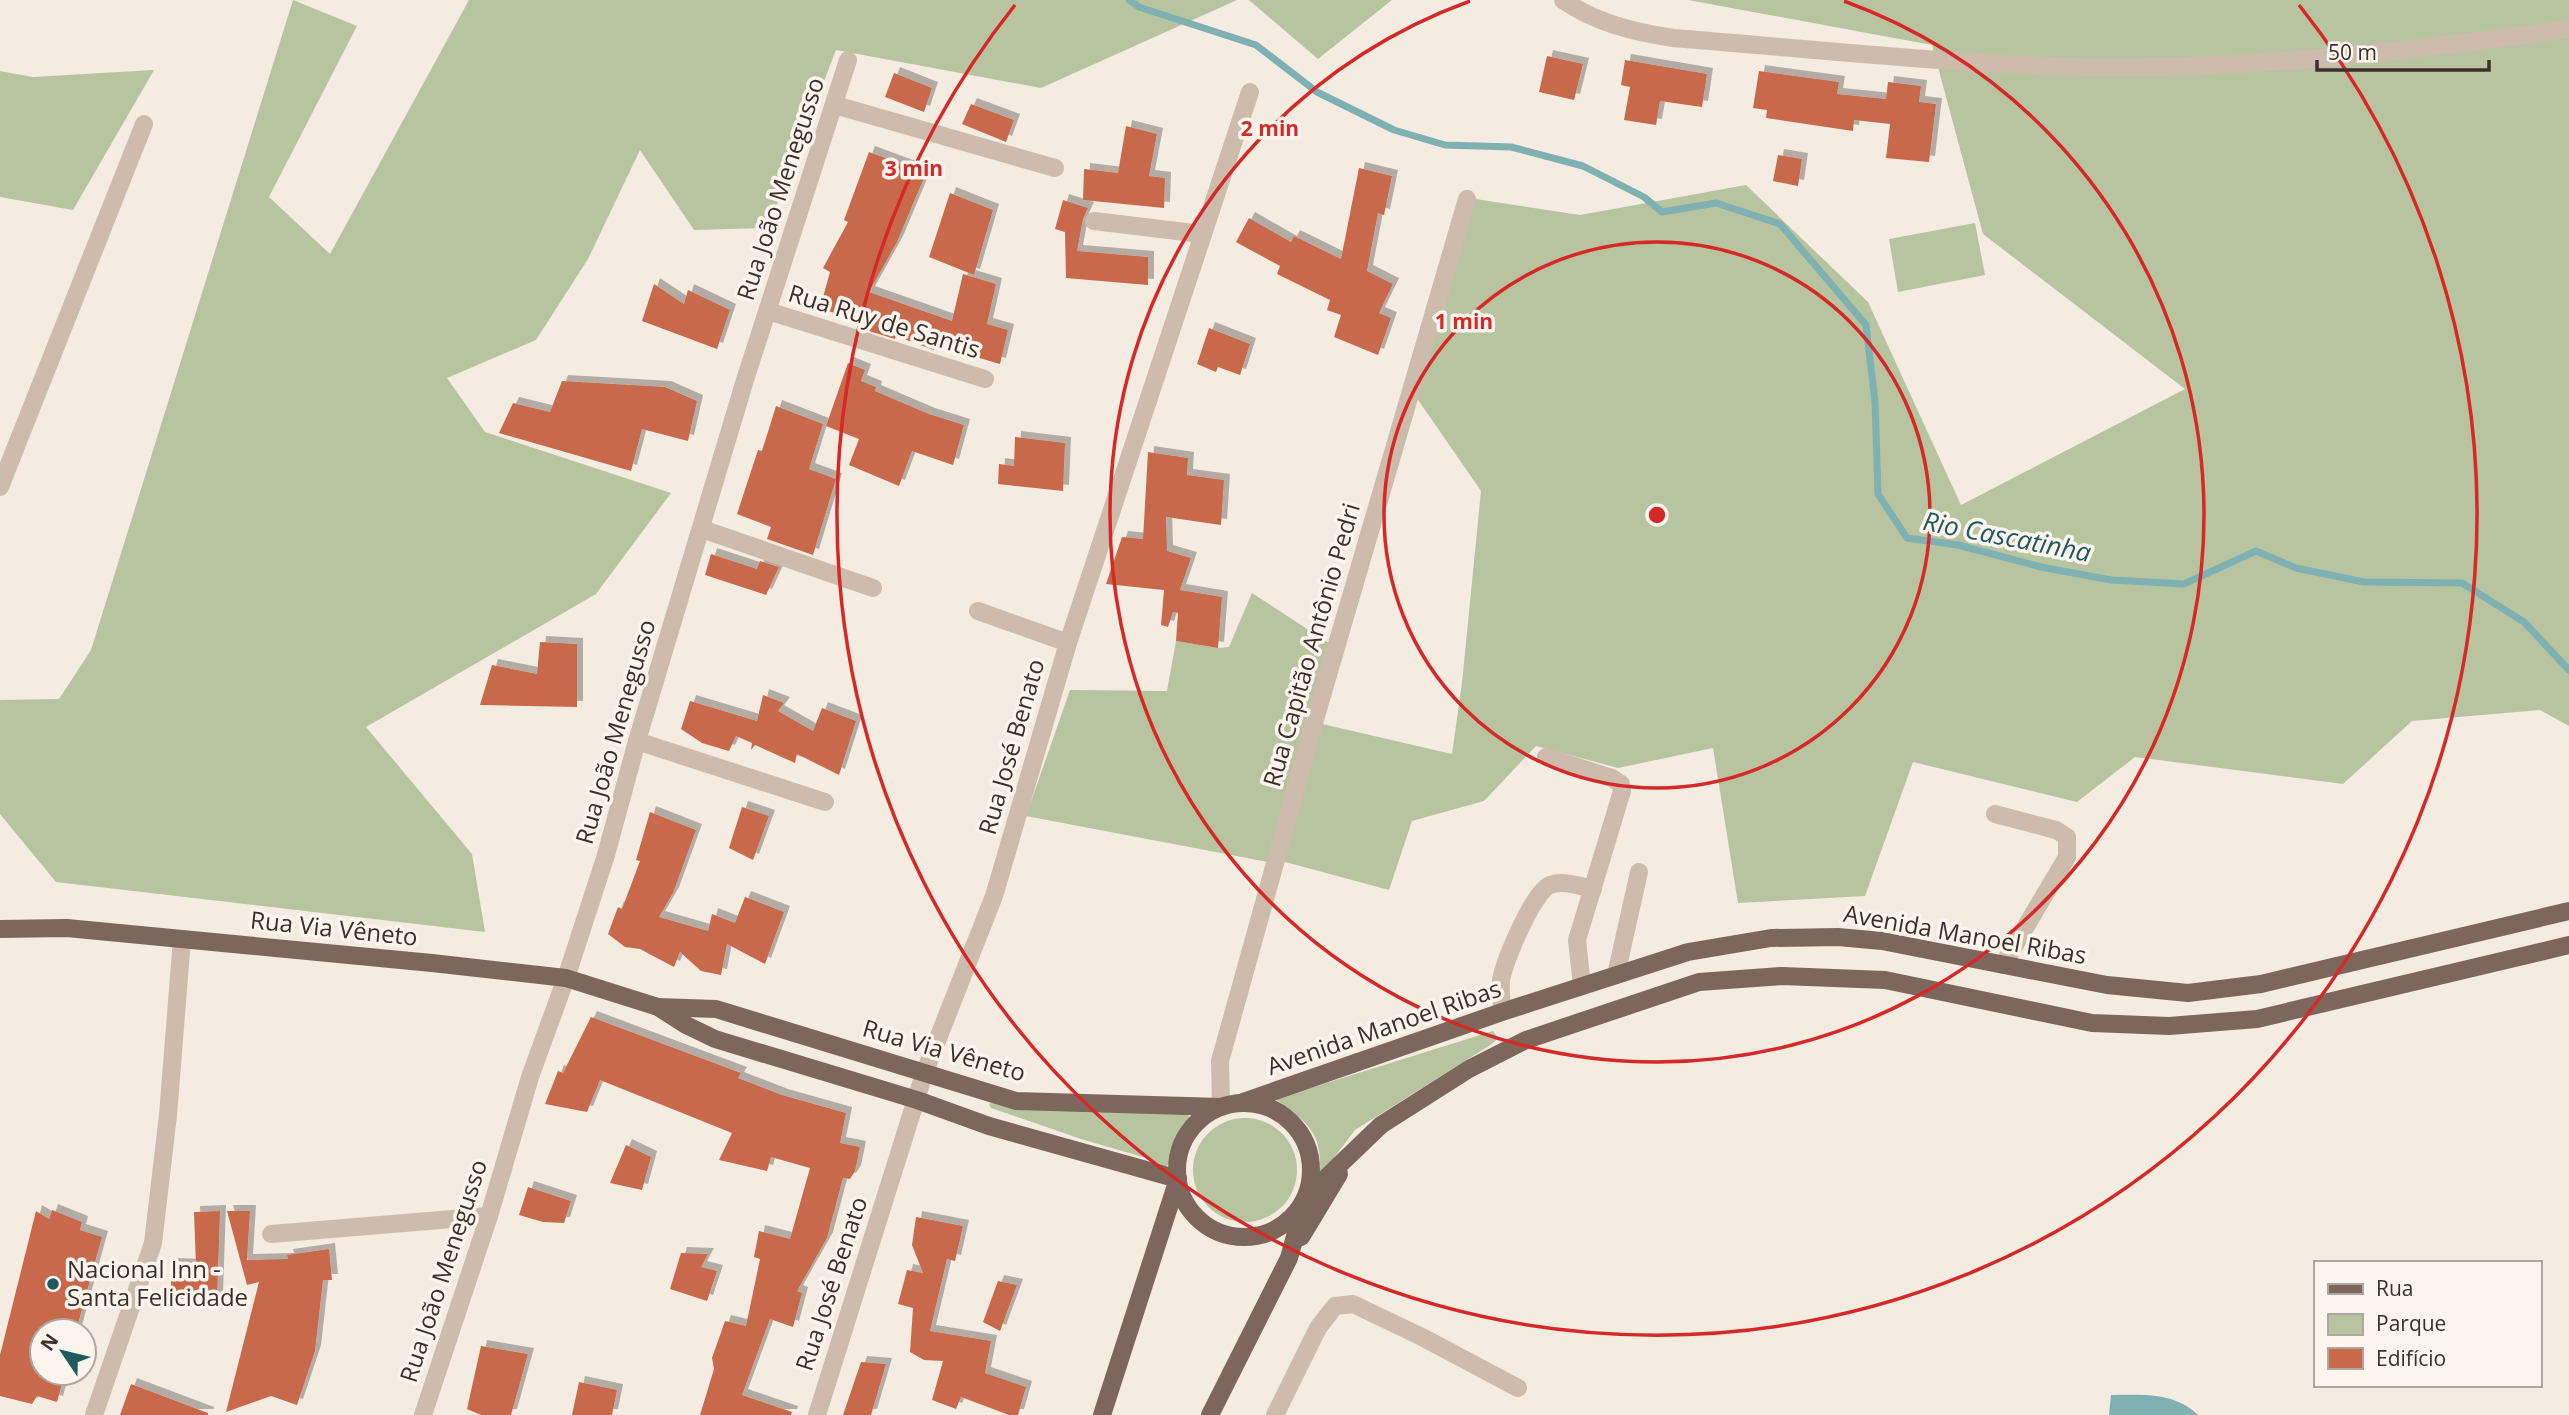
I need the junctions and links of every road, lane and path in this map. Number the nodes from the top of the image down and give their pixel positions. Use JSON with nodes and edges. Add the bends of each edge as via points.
{"nodes":[{"id":1,"x":1563,"y":0,"type":"edge"},
{"id":2,"x":2569,"y":29,"type":"edge"},
{"id":3,"x":848,"y":60,"type":"dead end"},
{"id":4,"x":1250,"y":92,"type":"dead end"},
{"id":5,"x":835,"y":105,"type":"junction"},
{"id":6,"x":144,"y":124,"type":"dead end"},
{"id":7,"x":1055,"y":168,"type":"dead end"},
{"id":8,"x":1466,"y":199,"type":"dead end"},
{"id":9,"x":1094,"y":221,"type":"dead end"},
{"id":10,"x":1202,"y":234,"type":"junction"},
{"id":11,"x":768,"y":311,"type":"junction"},
{"id":12,"x":985,"y":379,"type":"dead end"},
{"id":13,"x":0,"y":487,"type":"edge"},
{"id":14,"x":702,"y":529,"type":"junction"},
{"id":15,"x":873,"y":588,"type":"dead end"},
{"id":16,"x":978,"y":611,"type":"dead end"},
{"id":17,"x":1068,"y":643,"type":"junction"},
{"id":18,"x":637,"y":741,"type":"junction"},
{"id":19,"x":1546,"y":757,"type":"dead end"},
{"id":20,"x":825,"y":802,"type":"dead end"},
{"id":21,"x":1996,"y":814,"type":"dead end"},
{"id":22,"x":1639,"y":872,"type":"dead end"},
{"id":23,"x":1593,"y":889,"type":"junction"},
{"id":24,"x":2569,"y":911,"type":"edge"},
{"id":25,"x":0,"y":929,"type":"edge"},
{"id":26,"x":182,"y":939,"type":"junction"},
{"id":27,"x":2569,"y":946,"type":"edge"},
{"id":28,"x":2003,"y":965,"type":"junction"},
{"id":29,"x":1616,"y":975,"type":"junction"},
{"id":30,"x":566,"y":978,"type":"junction"},
{"id":31,"x":1582,"y":986,"type":"junction"},
{"id":32,"x":658,"y":1007,"type":"junction"},
{"id":33,"x":1502,"y":1012,"type":"junction"},
{"id":34,"x":925,"y":1074,"type":"junction"},
{"id":35,"x":917,"y":1100,"type":"junction"},
{"id":36,"x":1243,"y":1102,"type":"junction"},
{"id":37,"x":1221,"y":1107,"type":"junction"},
{"id":38,"x":1352,"y":1151,"type":"junction"},
{"id":39,"x":1178,"y":1179,"type":"junction"},
{"id":40,"x":1306,"y":1197,"type":"junction"},
{"id":41,"x":489,"y":1216,"type":"junction"},
{"id":42,"x":271,"y":1234,"type":"dead end"},
{"id":43,"x":1289,"y":1258,"type":"junction"},
{"id":44,"x":1518,"y":1388,"type":"dead end"},
{"id":45,"x":94,"y":1415,"type":"edge"},
{"id":46,"x":423,"y":1415,"type":"edge"},
{"id":47,"x":817,"y":1415,"type":"edge"},
{"id":48,"x":1102,"y":1415,"type":"edge"},
{"id":49,"x":1210,"y":1415,"type":"edge"},
{"id":50,"x":1275,"y":1415,"type":"edge"}],
"edges":[{"from":1,"to":2,"type":"street","via":[[1637,33],[1673,38],[2050,66],[2232,65],[2324,59]]},
{"from":3,"to":5,"type":"street","name":"Rua João Menegusso"},
{"from":4,"to":10,"type":"street","name":"Rua José Benato"},
{"from":5,"to":7,"type":"street"},
{"from":5,"to":11,"type":"street","name":"Rua João Menegusso"},
{"from":6,"to":13,"type":"street"},
{"from":8,"to":37,"type":"street","name":"Rua Capitão Antônio Pedri","via":[[1220,1061]]},
{"from":9,"to":10,"type":"street"},
{"from":10,"to":17,"type":"street","name":"Rua José Benato"},
{"from":11,"to":12,"type":"street","name":"Rua Ruy de Santis"},
{"from":11,"to":14,"type":"street","name":"Rua João Menegusso"},
{"from":14,"to":15,"type":"street"},
{"from":14,"to":18,"type":"street","name":"Rua João Menegusso"},
{"from":16,"to":17,"type":"street"},
{"from":17,"to":34,"type":"street","name":"Rua José Benato","via":[[994,896]]},
{"from":18,"to":20,"type":"street"},
{"from":18,"to":30,"type":"street","name":"Rua João Menegusso"},
{"from":19,"to":23,"type":"street","via":[[1621,784]]},
{"from":21,"to":28,"type":"street","via":[[2056,830],[2067,837],[2068,846],[2067,857]]},
{"from":22,"to":29,"type":"street"},
{"from":23,"to":31,"type":"street","via":[[1577,940]]},
{"from":23,"to":33,"type":"street","via":[[1562,882],[1548,886],[1535,898],[1504,969]]},
{"from":24,"to":28,"type":"main road","name":"Avenida Manoel Ribas","via":[[2262,984],[2188,993],[2108,985]]},
{"from":25,"to":26,"type":"main road","name":"Rua Via Vêneto","via":[[67,928]]},
{"from":26,"to":30,"type":"main road","name":"Rua Via Vêneto"},
{"from":26,"to":45,"type":"street","via":[[153,1243]]},
{"from":27,"to":38,"type":"main road","via":[[2257,1019],[2169,1026],[2092,1023],[1885,980],[1782,976],[1699,982],[1526,1040],[1418,1100]]},
{"from":28,"to":29,"type":"main road","name":"Avenida Manoel Ribas","via":[[1882,941],[1771,937],[1688,952]]},
{"from":29,"to":31,"type":"main road","name":"Avenida Manoel Ribas"},
{"from":30,"to":32,"type":"main road","name":"Rua Via Vêneto"},
{"from":30,"to":41,"type":"street","name":"Rua João Menegusso","via":[[530,1077]]},
{"from":31,"to":33,"type":"main road","name":"Avenida Manoel Ribas"},
{"from":32,"to":34,"type":"main road","name":"Rua Via Vêneto","via":[[716,1009]]},
{"from":32,"to":35,"type":"main road","name":"Rua Via Vêneto","via":[[715,1039]]},
{"from":33,"to":36,"type":"main road","name":"Avenida Manoel Ribas"},
{"from":34,"to":35,"type":"street","name":"Rua José Benato"},
{"from":34,"to":37,"type":"main road","name":"Rua Via Vêneto","via":[[1016,1101]]},
{"from":35,"to":39,"type":"main road","name":"Rua Via Vêneto","via":[[989,1126]]},
{"from":35,"to":47,"type":"street","name":"Rua José Benato"},
{"from":36,"to":37,"type":"main road"},
{"from":36,"to":40,"type":"main road","via":[[1265,1105],[1301,1132],[1310,1153],[1312,1175]]},
{"from":37,"to":39,"type":"main road","via":[[1202,1118],[1187,1135],[1179,1156]]},
{"from":38,"to":40,"type":"main road"},
{"from":38,"to":43,"type":"main road"},
{"from":39,"to":40,"type":"main road","via":[[1196,1217],[1235,1237],[1277,1228],[1294,1215]]},
{"from":39,"to":48,"type":"main road"},
{"from":40,"to":43,"type":"main road"},
{"from":41,"to":42,"type":"street"},
{"from":41,"to":46,"type":"street","name":"Rua João Menegusso"},
{"from":43,"to":49,"type":"main road"},
{"from":44,"to":50,"type":"street","via":[[1353,1304],[1335,1306],[1318,1328]]}]}
